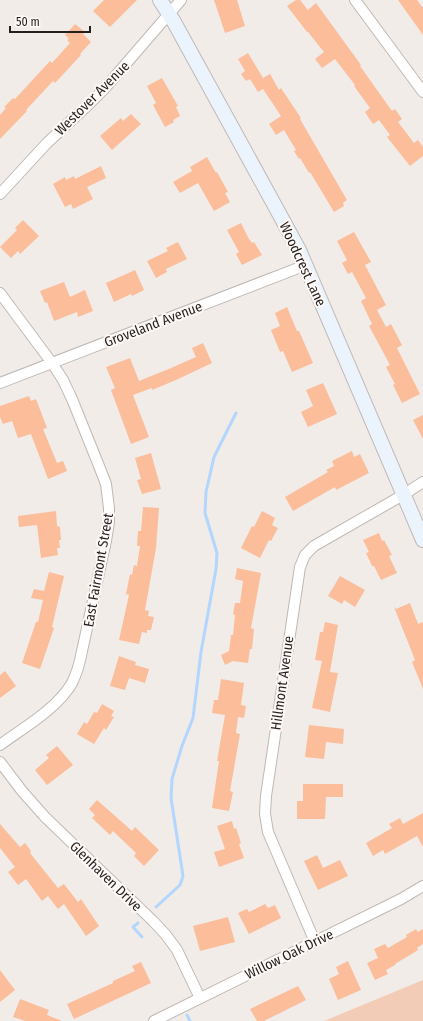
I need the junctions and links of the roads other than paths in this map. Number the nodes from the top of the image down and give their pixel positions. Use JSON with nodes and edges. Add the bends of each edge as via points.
{"nodes":[{"id":1,"x":160,"y":0,"type":"edge"},
{"id":2,"x":181,"y":0,"type":"edge"},
{"id":3,"x":355,"y":0,"type":"edge"},
{"id":4,"x":169,"y":14,"type":"junction"},
{"id":5,"x":423,"y":92,"type":"edge"},
{"id":6,"x":0,"y":194,"type":"edge"},
{"id":7,"x":306,"y":265,"type":"junction"},
{"id":8,"x":0,"y":293,"type":"edge"},
{"id":9,"x":52,"y":363,"type":"junction"},
{"id":10,"x":0,"y":383,"type":"edge"},
{"id":11,"x":423,"y":482,"type":"edge"},
{"id":12,"x":403,"y":495,"type":"junction"},
{"id":13,"x":423,"y":540,"type":"edge"},
{"id":14,"x":0,"y":745,"type":"edge"},
{"id":15,"x":0,"y":762,"type":"edge"},
{"id":16,"x":423,"y":886,"type":"edge"},
{"id":17,"x":315,"y":942,"type":"junction"},
{"id":18,"x":200,"y":998,"type":"junction"},
{"id":19,"x":154,"y":1021,"type":"edge"}],
"edges":[{"from":1,"to":4,"type":"street","name":"Woodcrest Lane"},
{"from":2,"to":4,"type":"street","name":"Westover Avenue"},
{"from":3,"to":5,"type":"street"},
{"from":4,"to":6,"type":"street","name":"Westover Avenue","via":[[105,88],[47,143]]},
{"from":4,"to":7,"type":"street","name":"Woodcrest Lane"},
{"from":7,"to":9,"type":"street","name":"Groveland Avenue"},
{"from":7,"to":12,"type":"street","name":"Woodcrest Lane"},
{"from":8,"to":9,"type":"street","name":"East Fairmont Street"},
{"from":9,"to":10,"type":"street","name":"Groveland Avenue"},
{"from":9,"to":14,"type":"street","name":"East Fairmont Street","via":[[72,399],[100,466],[108,493],[106,541],[81,656],[72,684],[53,706]]},
{"from":11,"to":12,"type":"street","name":"Hillmont Avenue"},
{"from":12,"to":13,"type":"street","name":"Woodcrest Lane"},
{"from":12,"to":17,"type":"street","name":"Hillmont Avenue","via":[[314,546],[305,555],[298,573],[265,814],[273,843]]},
{"from":15,"to":18,"type":"street","name":"Glenhaven Drive","via":[[45,817],[166,935],[180,955]]},
{"from":16,"to":17,"type":"street","name":"Willow Oak Drive"},
{"from":17,"to":18,"type":"street","name":"Willow Oak Drive"},
{"from":18,"to":19,"type":"street","name":"Willow Oak Drive"}]}
